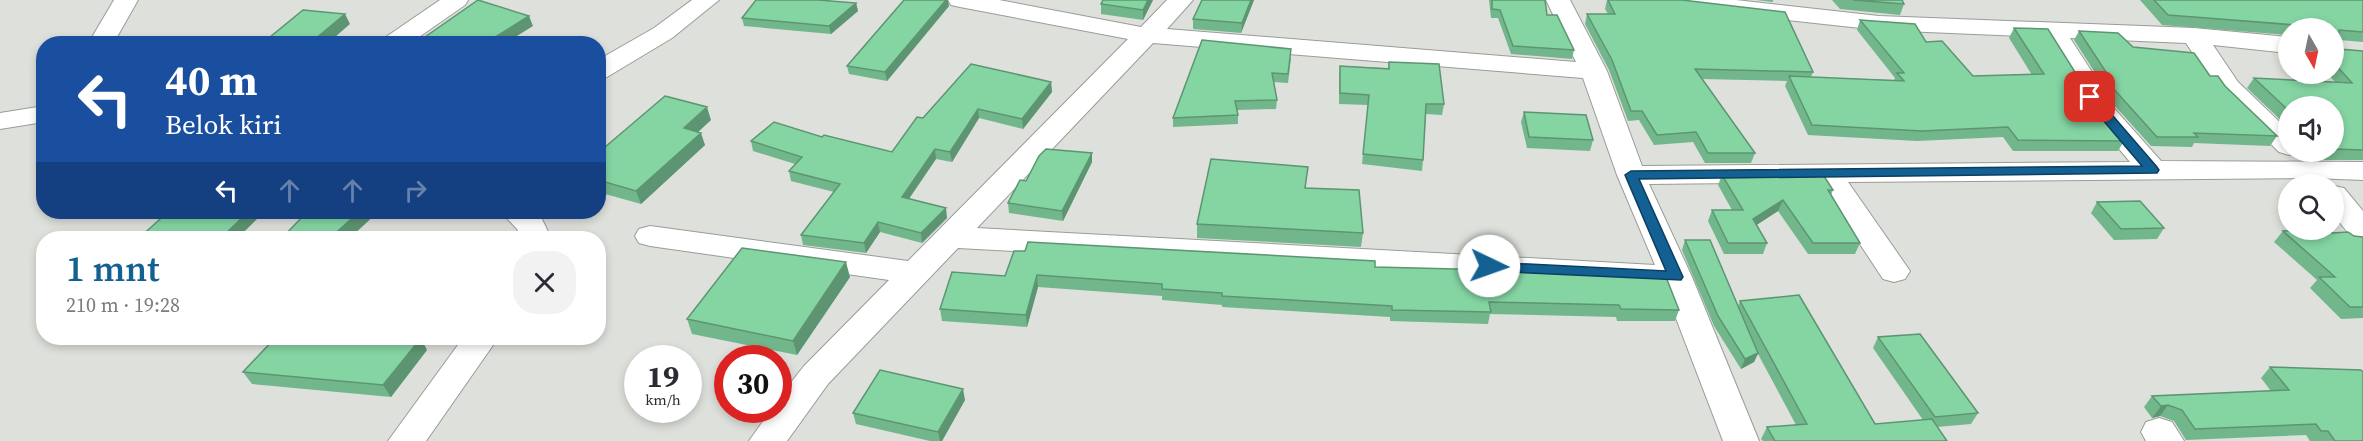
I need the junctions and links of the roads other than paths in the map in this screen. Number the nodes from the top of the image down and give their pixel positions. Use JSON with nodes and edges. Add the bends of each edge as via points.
{"nodes":[{"id":1,"x":126,"y":0,"type":"edge"},
{"id":2,"x":456,"y":0,"type":"edge"},
{"id":3,"x":707,"y":0,"type":"edge"},
{"id":4,"x":960,"y":0,"type":"edge"},
{"id":5,"x":1181,"y":0,"type":"edge"},
{"id":6,"x":1558,"y":0,"type":"edge"},
{"id":7,"x":1669,"y":0,"type":"edge"},
{"id":8,"x":2052,"y":30,"type":"junction"},
{"id":9,"x":1145,"y":35,"type":"junction"},
{"id":10,"x":105,"y":36,"type":"edge"},
{"id":11,"x":404,"y":36,"type":"edge"},
{"id":12,"x":2194,"y":36,"type":"junction"},
{"id":13,"x":2278,"y":44,"type":"edge"},
{"id":14,"x":606,"y":66,"type":"edge"},
{"id":15,"x":1594,"y":71,"type":"junction"},
{"id":16,"x":36,"y":115,"type":"edge"},
{"id":17,"x":0,"y":121,"type":"edge"},
{"id":18,"x":2278,"y":136,"type":"edge"},
{"id":19,"x":2310,"y":168,"type":"edge"},
{"id":20,"x":2153,"y":170,"type":"junction"},
{"id":21,"x":2363,"y":171,"type":"edge"},
{"id":22,"x":1827,"y":173,"type":"junction"},
{"id":23,"x":1631,"y":175,"type":"junction"},
{"id":24,"x":2344,"y":207,"type":"edge"},
{"id":25,"x":524,"y":219,"type":"edge"},
{"id":26,"x":533,"y":231,"type":"edge"},
{"id":27,"x":2363,"y":231,"type":"edge"},
{"id":28,"x":650,"y":236,"type":"dead end"},
{"id":29,"x":951,"y":237,"type":"junction"},
{"id":30,"x":1894,"y":271,"type":"dead end"},
{"id":31,"x":916,"y":273,"type":"junction"},
{"id":32,"x":1676,"y":277,"type":"junction"},
{"id":33,"x":476,"y":345,"type":"edge"},
{"id":34,"x":406,"y":441,"type":"edge"},
{"id":35,"x":767,"y":441,"type":"edge"},
{"id":36,"x":1741,"y":441,"type":"edge"}],
"edges":[{"from":1,"to":10,"type":"street"},
{"from":2,"to":11,"type":"street"},
{"from":3,"to":14,"type":"street","via":[[663,33]]},
{"from":4,"to":9,"type":"street"},
{"from":5,"to":9,"type":"street"},
{"from":6,"to":15,"type":"street"},
{"from":7,"to":8,"type":"street","via":[[1879,23]]},
{"from":8,"to":12,"type":"street"},
{"from":8,"to":20,"type":"street","via":[[2090,89],[2090,97]]},
{"from":9,"to":15,"type":"street"},
{"from":9,"to":29,"type":"street"},
{"from":12,"to":13,"type":"street"},
{"from":12,"to":18,"type":"street","via":[[2229,88]]},
{"from":15,"to":23,"type":"street"},
{"from":16,"to":17,"type":"street"},
{"from":19,"to":20,"type":"street"},
{"from":19,"to":21,"type":"street"},
{"from":20,"to":22,"type":"street"},
{"from":22,"to":23,"type":"street"},
{"from":22,"to":30,"type":"street"},
{"from":23,"to":32,"type":"street"},
{"from":24,"to":27,"type":"street"},
{"from":25,"to":26,"type":"street"},
{"from":28,"to":31,"type":"street"},
{"from":29,"to":31,"type":"street"},
{"from":29,"to":32,"type":"street"},
{"from":31,"to":35,"type":"street","via":[[816,375]]},
{"from":32,"to":36,"type":"street"},
{"from":33,"to":34,"type":"street"}]}
